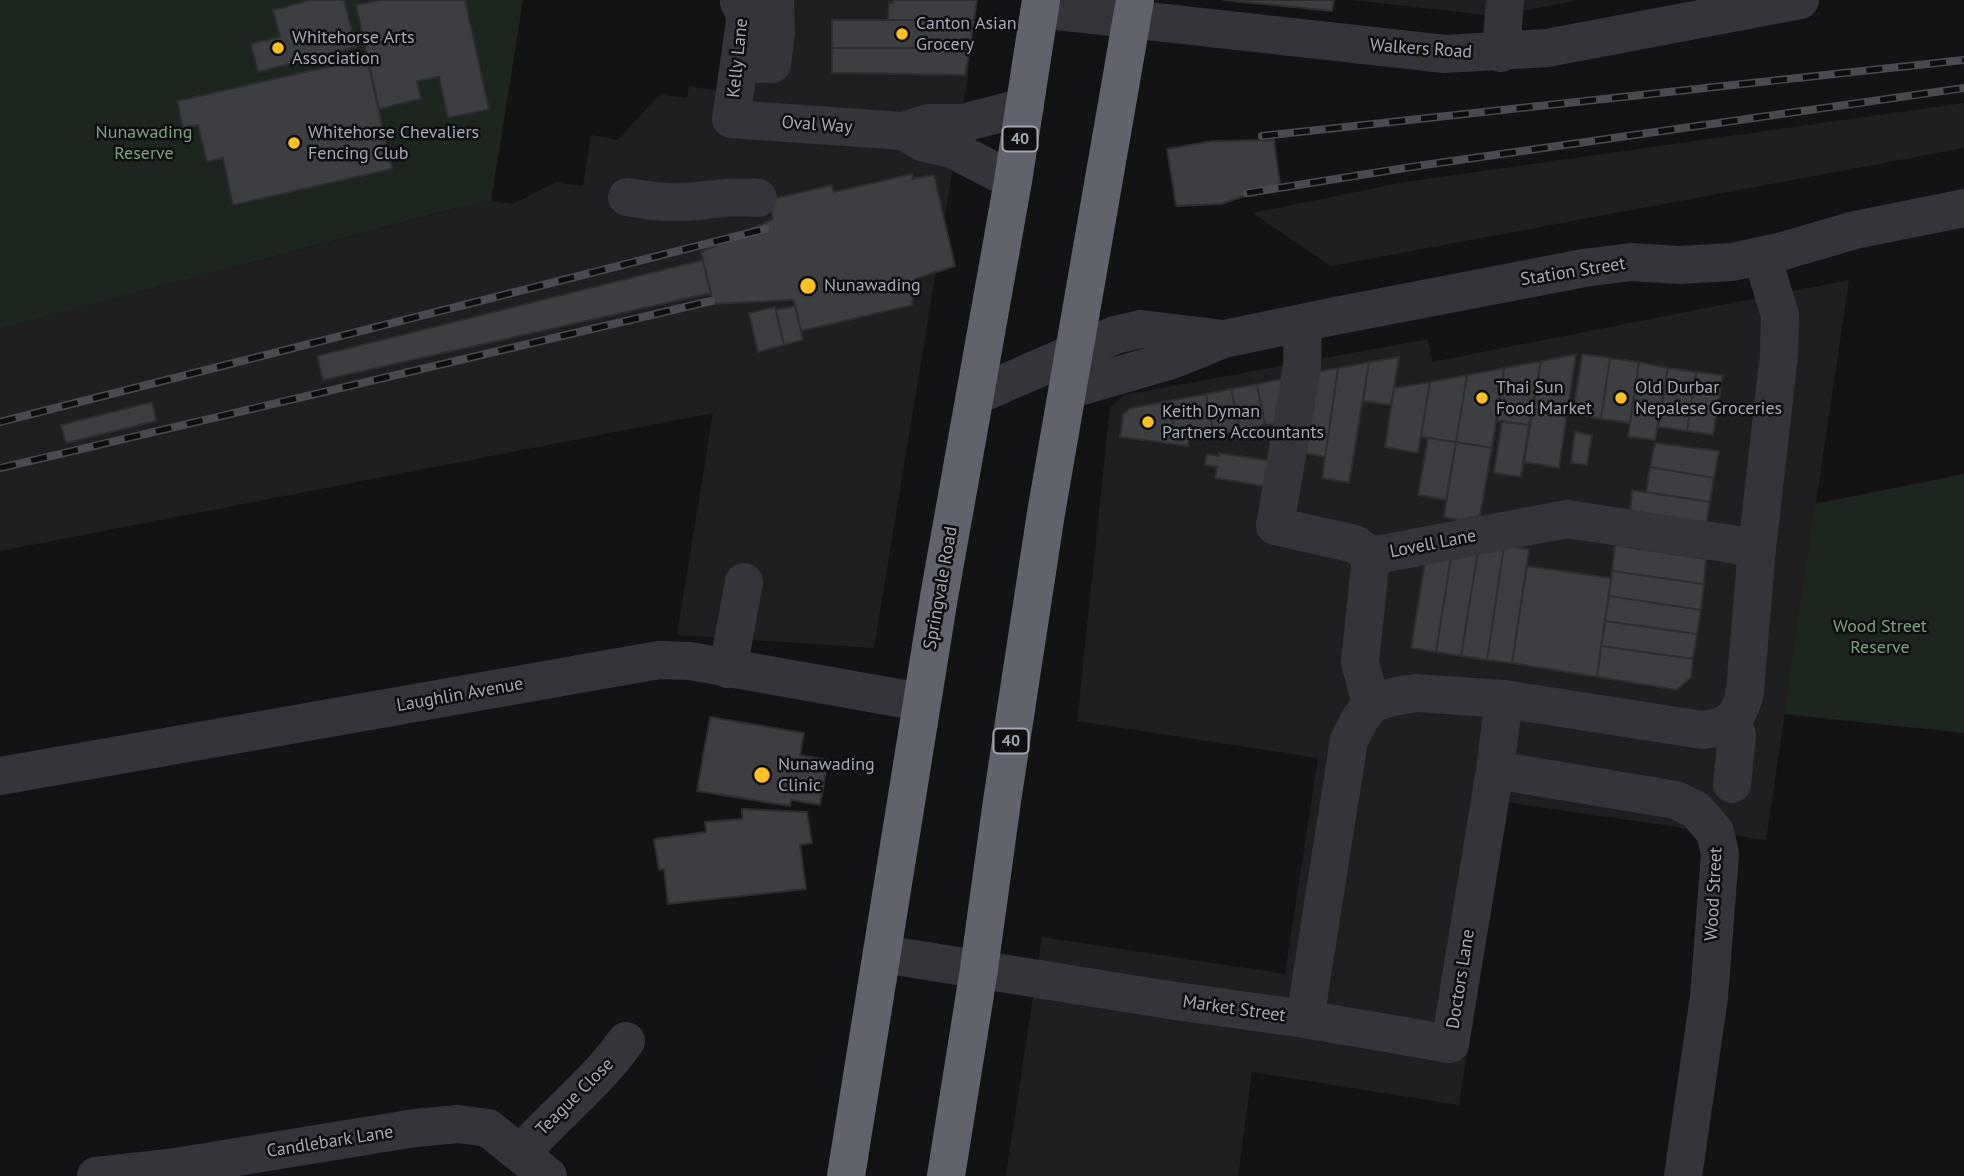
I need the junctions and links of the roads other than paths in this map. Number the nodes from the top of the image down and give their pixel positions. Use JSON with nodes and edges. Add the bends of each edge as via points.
{"nodes":[{"id":1,"x":1505,"y":0,"type":"edge"},
{"id":2,"x":1800,"y":0,"type":"edge"},
{"id":3,"x":748,"y":1,"type":"edge"},
{"id":4,"x":1041,"y":5,"type":"edge"},
{"id":5,"x":1133,"y":10,"type":"edge"},
{"id":6,"x":1502,"y":52,"type":"junction"},
{"id":7,"x":1025,"y":107,"type":"junction"},
{"id":8,"x":731,"y":119,"type":"joint"},
{"id":9,"x":903,"y":131,"type":"junction"},
{"id":10,"x":1013,"y":181,"type":"junction"},
{"id":11,"x":627,"y":197,"type":"dead end"},
{"id":12,"x":758,"y":198,"type":"dead end"},
{"id":13,"x":1964,"y":208,"type":"edge"},
{"id":14,"x":1762,"y":256,"type":"junction"},
{"id":15,"x":1303,"y":323,"type":"junction"},
{"id":16,"x":1224,"y":339,"type":"junction"},
{"id":17,"x":1075,"y":351,"type":"junction"},
{"id":18,"x":1068,"y":390,"type":"junction"},
{"id":19,"x":975,"y":396,"type":"junction"},
{"id":20,"x":1757,"y":548,"type":"junction"},
{"id":21,"x":1371,"y":556,"type":"junction"},
{"id":22,"x":744,"y":582,"type":"dead end"},
{"id":23,"x":727,"y":669,"type":"junction"},
{"id":24,"x":1504,"y":699,"type":"junction"},
{"id":25,"x":921,"y":702,"type":"junction"},
{"id":26,"x":1371,"y":705,"type":"junction"},
{"id":27,"x":1732,"y":720,"type":"junction"},
{"id":28,"x":1496,"y":770,"type":"junction"},
{"id":29,"x":0,"y":776,"type":"edge"},
{"id":30,"x":1732,"y":784,"type":"dead end"},
{"id":31,"x":883,"y":954,"type":"junction"},
{"id":32,"x":979,"y":969,"type":"junction"},
{"id":33,"x":1305,"y":1020,"type":"junction"},
{"id":34,"x":626,"y":1041,"type":"dead end"},
{"id":35,"x":535,"y":1164,"type":"edge"},
{"id":36,"x":96,"y":1176,"type":"edge"},
{"id":37,"x":846,"y":1176,"type":"edge"},
{"id":38,"x":946,"y":1176,"type":"edge"},
{"id":39,"x":1683,"y":1176,"type":"edge"}],
"edges":[{"from":1,"to":6,"type":"street"},
{"from":2,"to":6,"type":"street","name":"Walkers Road","via":[[1547,48]]},
{"from":3,"to":8,"type":"street","name":"Kelly Lane"},
{"from":4,"to":5,"type":"street","name":"Walkers Road"},
{"from":4,"to":7,"type":"highway","name":"Springvale Road","number":"40"},
{"from":5,"to":6,"type":"street","name":"Walkers Road","via":[[1445,54]]},
{"from":5,"to":17,"type":"highway","number":"40"},
{"from":7,"to":9,"type":"street","name":"Oval Way"},
{"from":7,"to":10,"type":"highway","name":"Springvale Road","number":"40"},
{"from":8,"to":9,"type":"street","name":"Oval Way"},
{"from":9,"to":10,"type":"street","name":"Oval Way","via":[[924,143],[960,153]]},
{"from":10,"to":19,"type":"highway","name":"Springvale Road","number":"40"},
{"from":11,"to":12,"type":"street","via":[[682,202]]},
{"from":13,"to":14,"type":"street","name":"Station Street","via":[[1855,230]]},
{"from":14,"to":15,"type":"street","name":"Station Street","via":[[1732,262],[1630,262],[1584,268]]},
{"from":14,"to":20,"type":"street","via":[[1780,315]]},
{"from":15,"to":16,"type":"street","name":"Station Street"},
{"from":15,"to":21,"type":"street","name":"Lovell Lane","via":[[1302,366],[1275,526],[1355,544]]},
{"from":16,"to":17,"type":"street","name":"Station Street","via":[[1141,329]]},
{"from":16,"to":18,"type":"street","name":"Station Street","via":[[1172,360]]},
{"from":17,"to":18,"type":"highway","number":"40"},
{"from":17,"to":19,"type":"street","name":"Station Street"},
{"from":18,"to":32,"type":"highway","number":"40","via":[[1019,682]]},
{"from":19,"to":25,"type":"highway","name":"Springvale Road","number":"40"},
{"from":20,"to":21,"type":"street","name":"Lovell Lane","via":[[1567,519]]},
{"from":20,"to":27,"type":"street","via":[[1745,691]]},
{"from":21,"to":26,"type":"street","via":[[1360,662]]},
{"from":22,"to":23,"type":"street"},
{"from":23,"to":25,"type":"street","name":"Laughlin Avenue"},
{"from":23,"to":29,"type":"street","name":"Laughlin Avenue","via":[[690,661],[627,664]]},
{"from":24,"to":26,"type":"street","via":[[1416,693]]},
{"from":24,"to":27,"type":"street","via":[[1702,730],[1721,728]]},
{"from":24,"to":28,"type":"street"},
{"from":25,"to":31,"type":"highway","name":"Springvale Road","number":"40"},
{"from":26,"to":33,"type":"street","name":"Market Street","via":[[1349,740]]},
{"from":27,"to":30,"type":"street","via":[[1737,735]]},
{"from":28,"to":33,"type":"street","name":"Doctors Lane","via":[[1450,1044]]},
{"from":28,"to":39,"type":"street","name":"Wood Street","via":[[1676,800],[1696,810],[1715,832],[1720,854],[1709,998]]},
{"from":31,"to":32,"type":"street","name":"Market Street"},
{"from":31,"to":37,"type":"highway","name":"Springvale Road","number":"40"},
{"from":32,"to":33,"type":"street","name":"Market Street"},
{"from":32,"to":38,"type":"highway","number":"40"},
{"from":34,"to":35,"type":"street","name":"Teague Close","via":[[544,1127]]},
{"from":35,"to":36,"type":"street","name":"Candlebark Lane","via":[[488,1128],[458,1124]]}]}
